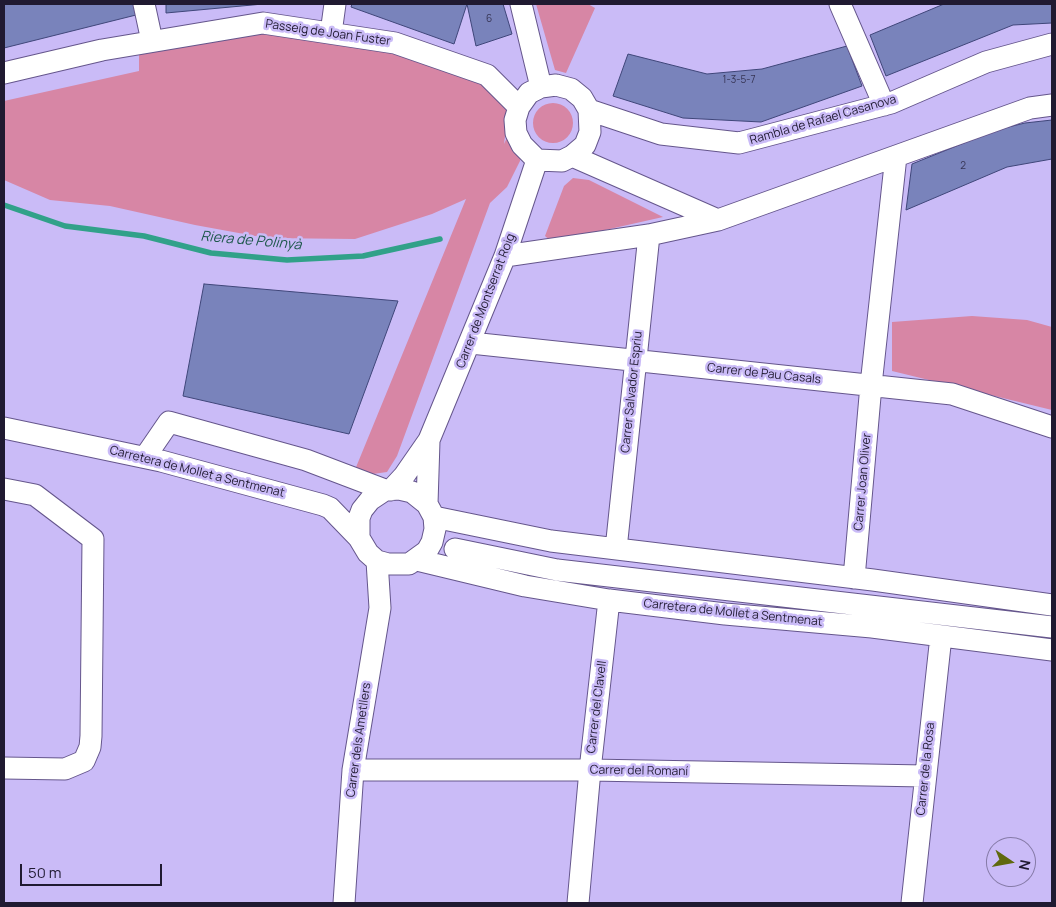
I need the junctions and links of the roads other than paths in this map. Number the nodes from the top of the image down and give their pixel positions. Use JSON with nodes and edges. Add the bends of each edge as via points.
{"nodes":[{"id":1,"x":144,"y":4,"type":"edge"},
{"id":2,"x":335,"y":4,"type":"edge"},
{"id":3,"x":521,"y":4,"type":"edge"},
{"id":4,"x":840,"y":4,"type":"edge"},
{"id":5,"x":330,"y":33,"type":"junction"},
{"id":6,"x":152,"y":41,"type":"junction"},
{"id":7,"x":1052,"y":44,"type":"edge"},
{"id":8,"x":4,"y":73,"type":"edge"},
{"id":9,"x":541,"y":87,"type":"junction"},
{"id":10,"x":884,"y":105,"type":"junction"},
{"id":11,"x":1052,"y":105,"type":"edge"},
{"id":12,"x":519,"y":107,"type":"junction"},
{"id":13,"x":589,"y":110,"type":"junction"},
{"id":14,"x":572,"y":156,"type":"junction"},
{"id":15,"x":896,"y":156,"type":"junction"},
{"id":16,"x":537,"y":160,"type":"junction"},
{"id":17,"x":718,"y":220,"type":"junction"},
{"id":18,"x":649,"y":234,"type":"junction"},
{"id":19,"x":505,"y":256,"type":"junction"},
{"id":20,"x":471,"y":342,"type":"junction"},
{"id":21,"x":635,"y":360,"type":"junction"},
{"id":22,"x":871,"y":385,"type":"junction"},
{"id":23,"x":1052,"y":427,"type":"edge"},
{"id":24,"x":4,"y":428,"type":"edge"},
{"id":25,"x":430,"y":440,"type":"junction"},
{"id":26,"x":145,"y":457,"type":"junction"},
{"id":27,"x":387,"y":485,"type":"junction"},
{"id":28,"x":4,"y":489,"type":"edge"},
{"id":29,"x":366,"y":505,"type":"junction"},
{"id":30,"x":330,"y":508,"type":"junction"},
{"id":31,"x":430,"y":511,"type":"junction"},
{"id":32,"x":359,"y":538,"type":"junction"},
{"id":33,"x":454,"y":549,"type":"dead end"},
{"id":34,"x":616,"y":550,"type":"junction"},
{"id":35,"x":377,"y":561,"type":"junction"},
{"id":36,"x":411,"y":562,"type":"junction"},
{"id":37,"x":854,"y":578,"type":"junction"},
{"id":38,"x":610,"y":600,"type":"junction"},
{"id":39,"x":1052,"y":604,"type":"edge"},
{"id":40,"x":380,"y":608,"type":"junction"},
{"id":41,"x":1052,"y":627,"type":"edge"},
{"id":42,"x":941,"y":636,"type":"junction"},
{"id":43,"x":1052,"y":650,"type":"edge"},
{"id":44,"x":4,"y":768,"type":"edge"},
{"id":45,"x":352,"y":770,"type":"junction"},
{"id":46,"x":590,"y":770,"type":"junction"},
{"id":47,"x":925,"y":776,"type":"junction"},
{"id":48,"x":344,"y":903,"type":"edge"},
{"id":49,"x":578,"y":903,"type":"edge"},
{"id":50,"x":912,"y":903,"type":"edge"}],
"edges":[{"from":1,"to":6,"type":"street"},
{"from":2,"to":5,"type":"street"},
{"from":3,"to":9,"type":"street"},
{"from":4,"to":10,"type":"street"},
{"from":5,"to":6,"type":"street","name":"Passeig de Joan Fuster","via":[[263,23]]},
{"from":5,"to":12,"type":"street","name":"Passeig de Joan Fuster","via":[[394,43],[487,76]]},
{"from":6,"to":8,"type":"street","name":"Passeig de Joan Fuster"},
{"from":7,"to":10,"type":"street","name":"Rambla de Rafael Casanova","via":[[986,62]]},
{"from":9,"to":12,"type":"street","via":[[529,93]]},
{"from":9,"to":13,"type":"street","via":[[556,85],[571,89]]},
{"from":10,"to":13,"type":"street","name":"Rambla de Rafael Casanova","via":[[739,143],[661,134]]},
{"from":11,"to":15,"type":"street","via":[[1030,108]]},
{"from":12,"to":16,"type":"street","via":[[516,133],[522,145]]},
{"from":13,"to":14,"type":"street","via":[[590,132],[585,144]]},
{"from":14,"to":16,"type":"street","via":[[562,161]]},
{"from":14,"to":17,"type":"street"},
{"from":15,"to":17,"type":"street"},
{"from":15,"to":22,"type":"street","name":"Carrer Joan Oliver"},
{"from":16,"to":19,"type":"street","name":"Carrer de Montserrat Roig"},
{"from":17,"to":18,"type":"street"},
{"from":18,"to":19,"type":"street"},
{"from":18,"to":21,"type":"street","name":"Carrer Salvador Espriu"},
{"from":19,"to":20,"type":"street","name":"Carrer de Montserrat Roig"},
{"from":20,"to":21,"type":"street","name":"Carrer de Pau Casals"},
{"from":20,"to":25,"type":"street","name":"Carrer de Montserrat Roig"},
{"from":21,"to":22,"type":"street","name":"Carrer de Pau Casals"},
{"from":21,"to":34,"type":"street","name":"Carrer Salvador Espriu"},
{"from":22,"to":23,"type":"street","name":"Carrer de Pau Casals","via":[[952,394]]},
{"from":22,"to":37,"type":"street","name":"Carrer Joan Oliver"},
{"from":24,"to":26,"type":"street","name":"Carretera de Mollet a Sentmenat"},
{"from":25,"to":27,"type":"street","name":"Carrer de Montserrat Roig"},
{"from":25,"to":31,"type":"street","name":"Carrer de Montserrat Roig"},
{"from":26,"to":27,"type":"street","via":[[169,422]]},
{"from":26,"to":30,"type":"street","name":"Carretera de Mollet a Sentmenat"},
{"from":27,"to":29,"type":"street"},
{"from":27,"to":31,"type":"street","via":[[412,492]]},
{"from":28,"to":44,"type":"street","via":[[35,496],[93,539],[90,747],[84,761],[65,769]]},
{"from":29,"to":30,"type":"street","via":[[339,504]]},
{"from":29,"to":32,"type":"street","via":[[359,518]]},
{"from":30,"to":32,"type":"street"},
{"from":31,"to":34,"type":"street","via":[[550,541]]},
{"from":31,"to":36,"type":"street","via":[[435,529],[432,542]]},
{"from":32,"to":35,"type":"street"},
{"from":33,"to":41,"type":"street","via":[[557,570]]},
{"from":34,"to":37,"type":"street"},
{"from":35,"to":36,"type":"street","via":[[388,564]]},
{"from":35,"to":40,"type":"street","name":"Carrer dels Ametllers"},
{"from":36,"to":38,"type":"street","name":"Carretera de Mollet a Sentmenat"},
{"from":36,"to":40,"type":"street","name":"Carrer dels Ametllers","via":[[394,578]]},
{"from":37,"to":39,"type":"street"},
{"from":38,"to":42,"type":"street","name":"Carretera de Mollet a Sentmenat"},
{"from":38,"to":46,"type":"street","name":"Carrer del Clavell"},
{"from":40,"to":45,"type":"street","name":"Carrer dels Ametllers"},
{"from":42,"to":43,"type":"street","name":"Carretera de Mollet a Sentmenat"},
{"from":42,"to":47,"type":"street","name":"Carrer de la Rosa"},
{"from":45,"to":46,"type":"street","name":"Carrer del Romaní"},
{"from":45,"to":48,"type":"street","name":"Carrer dels Ametllers"},
{"from":46,"to":47,"type":"street","name":"Carrer del Romaní"},
{"from":46,"to":49,"type":"street","name":"Carrer del Clavell"},
{"from":47,"to":50,"type":"street","name":"Carrer de la Rosa"}]}
